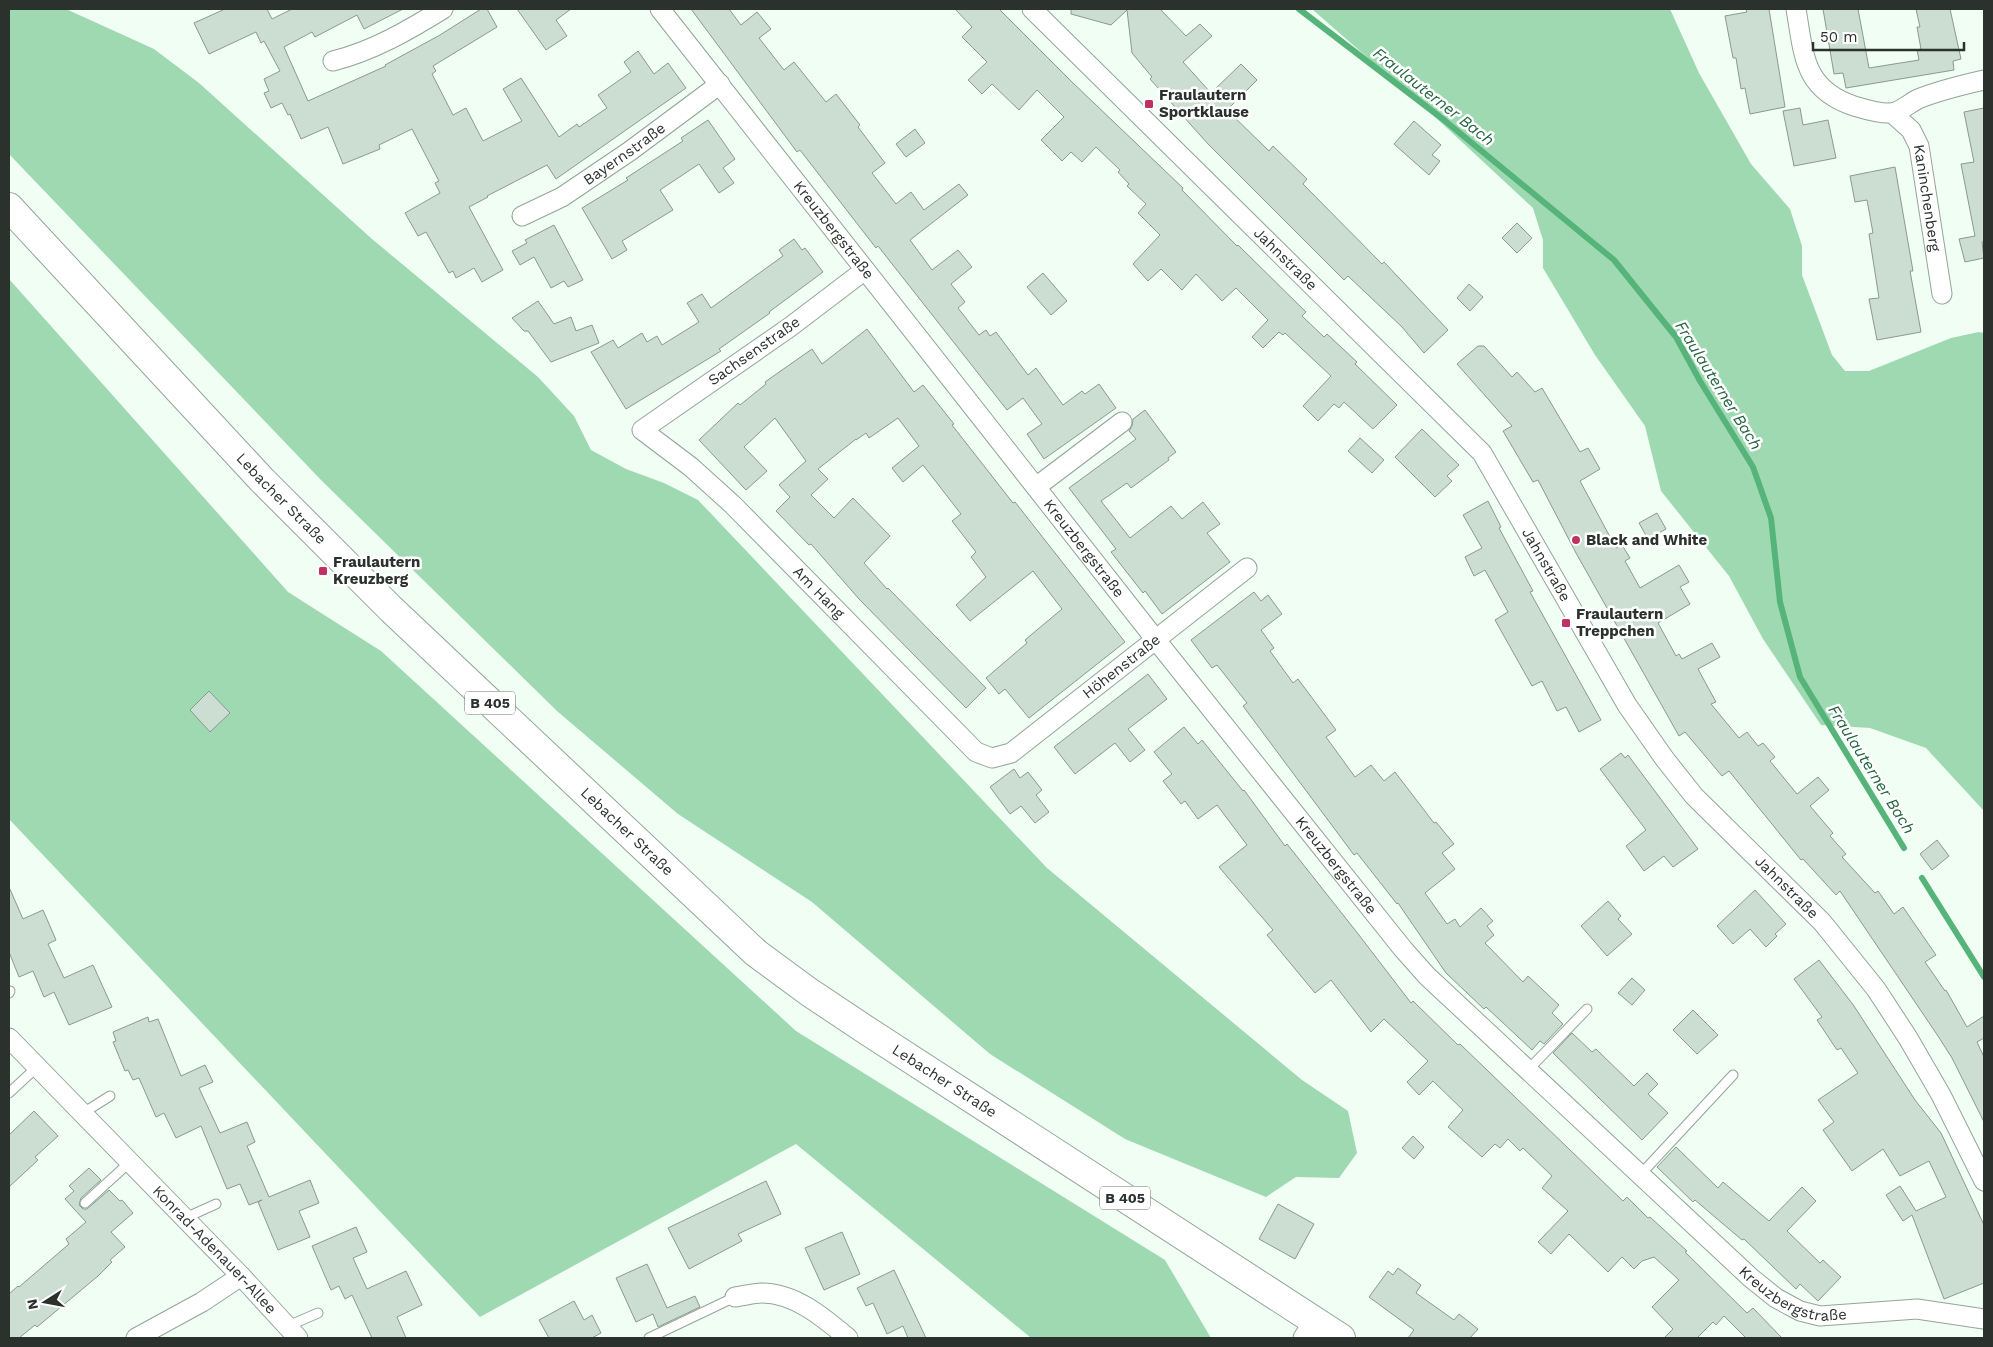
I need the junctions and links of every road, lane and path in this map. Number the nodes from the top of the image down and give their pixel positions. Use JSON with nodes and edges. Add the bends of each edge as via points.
{"nodes":[{"id":1,"x":443,"y":9,"type":"edge"},
{"id":2,"x":660,"y":9,"type":"edge"},
{"id":3,"x":1032,"y":9,"type":"edge"},
{"id":4,"x":1796,"y":9,"type":"edge"},
{"id":5,"x":333,"y":60,"type":"dead end"},
{"id":6,"x":1984,"y":80,"type":"edge"},
{"id":7,"x":720,"y":84,"type":"junction"},
{"id":8,"x":1892,"y":113,"type":"junction"},
{"id":9,"x":9,"y":207,"type":"edge"},
{"id":10,"x":522,"y":216,"type":"dead end"},
{"id":11,"x":865,"y":270,"type":"junction"},
{"id":12,"x":1942,"y":294,"type":"dead end"},
{"id":13,"x":1122,"y":422,"type":"dead end"},
{"id":14,"x":642,"y":430,"type":"joint"},
{"id":15,"x":1036,"y":487,"type":"junction"},
{"id":16,"x":1247,"y":568,"type":"dead end"},
{"id":17,"x":1156,"y":640,"type":"junction"},
{"id":18,"x":992,"y":758,"type":"joint"},
{"id":19,"x":1586,"y":1009,"type":"dead end"},
{"id":20,"x":9,"y":1038,"type":"edge"},
{"id":21,"x":37,"y":1067,"type":"junction"},
{"id":22,"x":1528,"y":1070,"type":"junction"},
{"id":23,"x":1733,"y":1076,"type":"dead end"},
{"id":24,"x":9,"y":1093,"type":"edge"},
{"id":25,"x":110,"y":1096,"type":"dead end"},
{"id":26,"x":83,"y":1113,"type":"junction"},
{"id":27,"x":130,"y":1162,"type":"junction"},
{"id":28,"x":1641,"y":1174,"type":"junction"},
{"id":29,"x":1984,"y":1181,"type":"edge"},
{"id":30,"x":85,"y":1203,"type":"dead end"},
{"id":31,"x":216,"y":1204,"type":"dead end"},
{"id":32,"x":185,"y":1218,"type":"junction"},
{"id":33,"x":241,"y":1276,"type":"junction"},
{"id":34,"x":734,"y":1297,"type":"joint"},
{"id":35,"x":318,"y":1313,"type":"dead end"},
{"id":36,"x":1984,"y":1319,"type":"edge"},
{"id":37,"x":1309,"y":1329,"type":"edge"},
{"id":38,"x":293,"y":1332,"type":"edge"},
{"id":39,"x":136,"y":1338,"type":"edge"},
{"id":40,"x":650,"y":1338,"type":"edge"},
{"id":41,"x":848,"y":1338,"type":"edge"},
{"id":42,"x":1341,"y":1338,"type":"edge"}],
"edges":[{"from":1,"to":5,"type":"street","via":[[363,52]]},
{"from":2,"to":7,"type":"street","name":"Kreuzbergstraße"},
{"from":3,"to":29,"type":"street","name":"Jahnstraße","via":[[1482,453],[1628,705],[1664,758],[1694,796],[1822,922],[1876,989],[1941,1095]]},
{"from":4,"to":8,"type":"street","via":[[1809,70],[1822,89],[1840,101]]},
{"from":6,"to":8,"type":"street","via":[[1951,87]]},
{"from":7,"to":10,"type":"street","name":"Bayernstraße","via":[[638,146],[562,196]]},
{"from":7,"to":11,"type":"street","name":"Kreuzbergstraße"},
{"from":8,"to":12,"type":"street","name":"Kaninchenberg","via":[[1911,130],[1919,146]]},
{"from":9,"to":37,"type":"main road","name":"Lebacher Straße","number":"B 405","via":[[262,480],[391,609],[756,953]]},
{"from":11,"to":14,"type":"street","name":"Sachsenstraße","via":[[790,327]]},
{"from":11,"to":15,"type":"street","name":"Kreuzbergstraße"},
{"from":13,"to":15,"type":"street"},
{"from":14,"to":18,"type":"street","name":"Am Hang","via":[[733,506],[976,752]]},
{"from":15,"to":17,"type":"street","name":"Kreuzbergstraße"},
{"from":16,"to":17,"type":"street","name":"Höhenstraße"},
{"from":17,"to":18,"type":"street","name":"Höhenstraße","via":[[1011,753]]},
{"from":17,"to":22,"type":"street","name":"Kreuzbergstraße","via":[[1403,949]]},
{"from":19,"to":22,"type":"lane"},
{"from":20,"to":21,"type":"street","name":"Konrad-Adenauer-Allee"},
{"from":21,"to":24,"type":"lane"},
{"from":21,"to":26,"type":"street","name":"Konrad-Adenauer-Allee"},
{"from":22,"to":28,"type":"street","name":"Kreuzbergstraße"},
{"from":23,"to":28,"type":"lane"},
{"from":25,"to":26,"type":"lane"},
{"from":26,"to":27,"type":"street","name":"Konrad-Adenauer-Allee"},
{"from":27,"to":30,"type":"lane"},
{"from":27,"to":32,"type":"street","name":"Konrad-Adenauer-Allee"},
{"from":28,"to":36,"type":"street","name":"Kreuzbergstraße","via":[[1751,1278],[1776,1298],[1800,1311],[1820,1316],[1917,1309]]},
{"from":31,"to":32,"type":"lane"},
{"from":32,"to":33,"type":"street","name":"Konrad-Adenauer-Allee"},
{"from":33,"to":38,"type":"street","name":"Konrad-Adenauer-Allee"},
{"from":33,"to":39,"type":"street","via":[[202,1302]]},
{"from":34,"to":40,"type":"lane"},
{"from":34,"to":41,"type":"street","via":[[762,1293],[787,1297],[810,1308]]},
{"from":35,"to":38,"type":"lane"},
{"from":37,"to":42,"type":"main road","name":"Lebacher Straße","number":"B 405"}]}
